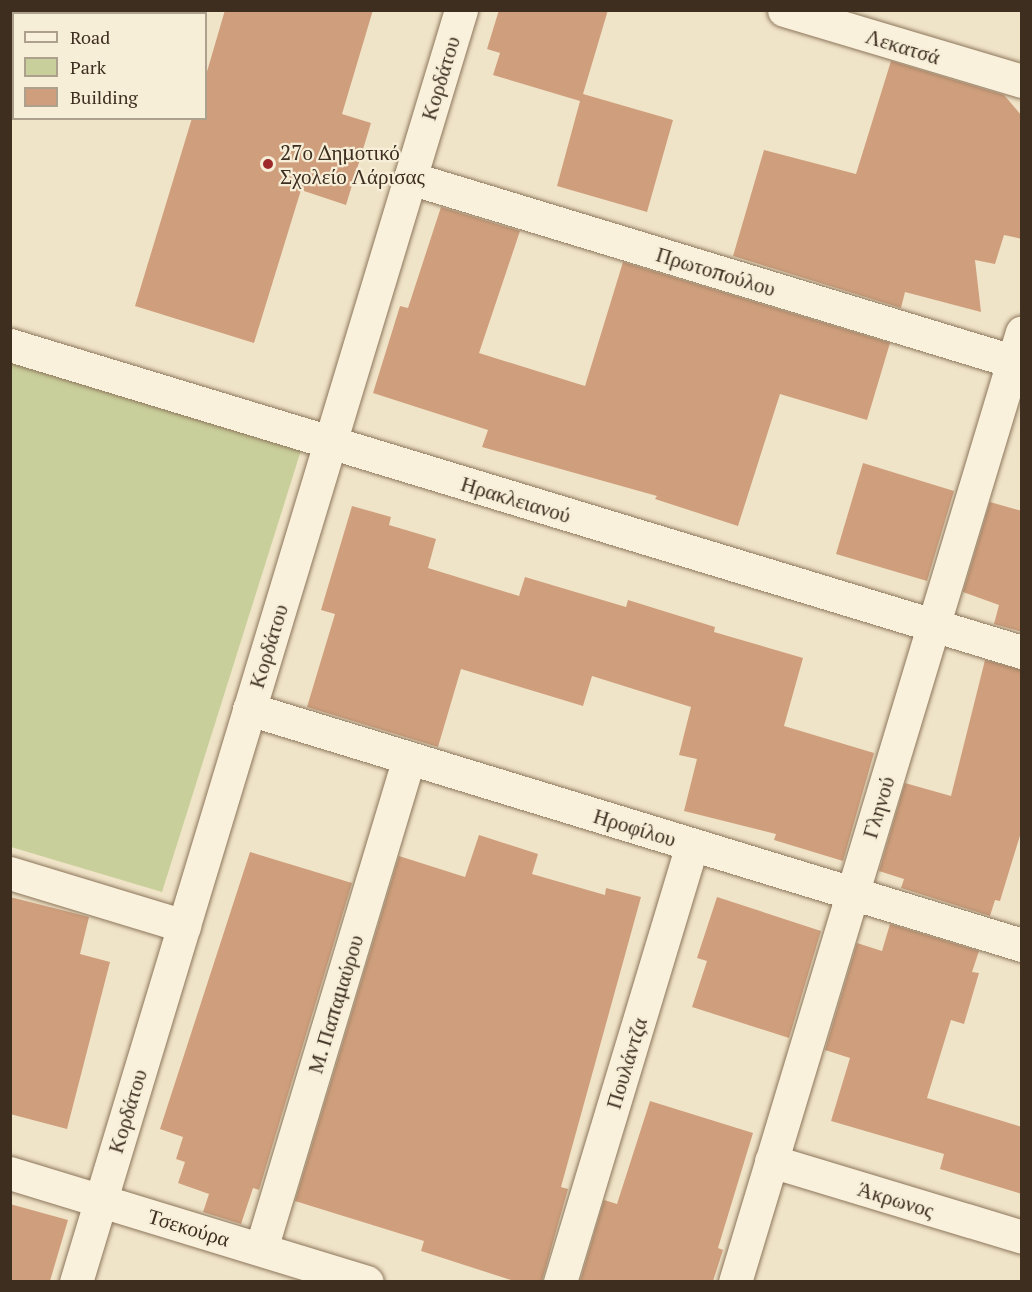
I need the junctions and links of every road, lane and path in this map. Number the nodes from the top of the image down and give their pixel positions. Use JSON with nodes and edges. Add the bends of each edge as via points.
{"nodes":[{"id":1,"x":460,"y":10,"type":"edge"},
{"id":2,"x":784,"y":10,"type":"edge"},
{"id":3,"x":1022,"y":81,"type":"edge"},
{"id":4,"x":410,"y":178,"type":"junction"},
{"id":5,"x":10,"y":345,"type":"edge"},
{"id":6,"x":1019,"y":353,"type":"edge"},
{"id":7,"x":330,"y":442,"type":"junction"},
{"id":8,"x":933,"y":626,"type":"junction"},
{"id":9,"x":1022,"y":652,"type":"edge"},
{"id":10,"x":249,"y":709,"type":"junction"},
{"id":11,"x":409,"y":758,"type":"junction"},
{"id":12,"x":692,"y":844,"type":"junction"},
{"id":13,"x":10,"y":873,"type":"edge"},
{"id":14,"x":852,"y":893,"type":"junction"},
{"id":15,"x":184,"y":926,"type":"junction"},
{"id":16,"x":1022,"y":945,"type":"edge"},
{"id":17,"x":771,"y":1161,"type":"junction"},
{"id":18,"x":10,"y":1173,"type":"edge"},
{"id":19,"x":100,"y":1201,"type":"junction"},
{"id":20,"x":1022,"y":1238,"type":"edge"},
{"id":21,"x":261,"y":1249,"type":"junction"},
{"id":22,"x":76,"y":1281,"type":"edge"},
{"id":23,"x":367,"y":1281,"type":"edge"},
{"id":24,"x":560,"y":1281,"type":"edge"},
{"id":25,"x":735,"y":1281,"type":"edge"}],
"edges":[{"from":1,"to":4,"type":"street","name":"Κορδάτου"},
{"from":2,"to":3,"type":"street","name":"Λεκατσά"},
{"from":4,"to":6,"type":"street","name":"Πρωτοπούλου"},
{"from":4,"to":7,"type":"street","name":"Κορδάτου"},
{"from":5,"to":7,"type":"street","name":"Ηρακλειανού"},
{"from":6,"to":8,"type":"street","name":"Γληνού"},
{"from":7,"to":8,"type":"street","name":"Ηρακλειανού"},
{"from":7,"to":10,"type":"street","name":"Κορδάτου"},
{"from":8,"to":9,"type":"street","name":"Ηρακλειανού"},
{"from":8,"to":14,"type":"street","name":"Γληνού"},
{"from":10,"to":11,"type":"street","name":"Ηροφίλου"},
{"from":10,"to":15,"type":"street","name":"Κορδάτου"},
{"from":11,"to":12,"type":"street","name":"Ηροφίλου"},
{"from":11,"to":21,"type":"street","name":"Μ. Παπαμαύρου"},
{"from":12,"to":14,"type":"street","name":"Ηροφίλου"},
{"from":12,"to":24,"type":"street","name":"Πουλάντζα"},
{"from":13,"to":15,"type":"street"},
{"from":14,"to":16,"type":"street","name":"Ηροφίλου"},
{"from":14,"to":17,"type":"street","name":"Γληνού"},
{"from":15,"to":19,"type":"street","name":"Κορδάτου"},
{"from":17,"to":20,"type":"street","name":"Άκρωνος"},
{"from":17,"to":25,"type":"street","name":"Γληνού"},
{"from":18,"to":19,"type":"street","name":"Τσεκούρα"},
{"from":19,"to":21,"type":"street","name":"Τσεκούρα"},
{"from":19,"to":22,"type":"street","name":"Κορδάτου"},
{"from":21,"to":23,"type":"street","name":"Τσεκούρα"}]}
